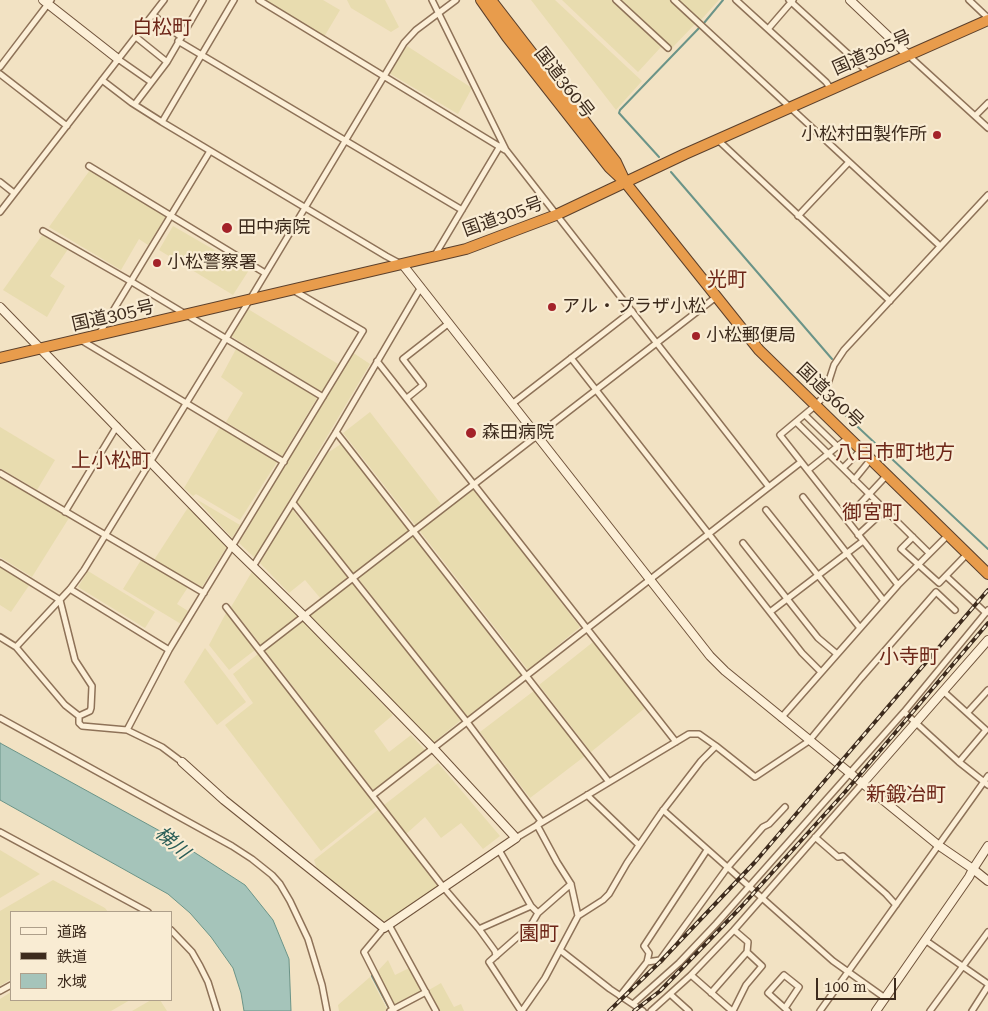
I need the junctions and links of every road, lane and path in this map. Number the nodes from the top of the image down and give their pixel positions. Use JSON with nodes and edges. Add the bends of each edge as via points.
{"nodes":[{"id":1,"x":164,"y":0,"type":"edge"},
{"id":2,"x":203,"y":0,"type":"edge"},
{"id":3,"x":234,"y":0,"type":"edge"},
{"id":4,"x":259,"y":0,"type":"edge"},
{"id":5,"x":432,"y":0,"type":"edge"},
{"id":6,"x":456,"y":0,"type":"edge"},
{"id":7,"x":481,"y":0,"type":"edge"},
{"id":8,"x":491,"y":0,"type":"edge"},
{"id":9,"x":616,"y":0,"type":"edge"},
{"id":10,"x":674,"y":0,"type":"edge"},
{"id":11,"x":736,"y":0,"type":"edge"},
{"id":12,"x":850,"y":0,"type":"edge"},
{"id":13,"x":969,"y":0,"type":"edge"},
{"id":14,"x":48,"y":1,"type":"edge"},
{"id":15,"x":791,"y":1,"type":"edge"},
{"id":16,"x":438,"y":13,"type":"junction"},
{"id":17,"x":153,"y":15,"type":"junction"},
{"id":18,"x":988,"y":19,"type":"edge"},
{"id":19,"x":768,"y":29,"type":"junction"},
{"id":20,"x":136,"y":37,"type":"junction"},
{"id":21,"x":180,"y":39,"type":"junction"},
{"id":22,"x":668,"y":48,"type":"dead end"},
{"id":23,"x":908,"y":55,"type":"junction"},
{"id":24,"x":202,"y":56,"type":"junction"},
{"id":25,"x":118,"y":59,"type":"junction"},
{"id":26,"x":167,"y":62,"type":"junction"},
{"id":27,"x":0,"y":67,"type":"edge"},
{"id":28,"x":868,"y":72,"type":"junction"},
{"id":29,"x":0,"y":74,"type":"edge"},
{"id":30,"x":384,"y":75,"type":"junction"},
{"id":31,"x":102,"y":80,"type":"junction"},
{"id":32,"x":151,"y":82,"type":"junction"},
{"id":33,"x":831,"y":89,"type":"junction"},
{"id":34,"x":988,"y":103,"type":"edge"},
{"id":35,"x":135,"y":104,"type":"junction"},
{"id":36,"x":791,"y":108,"type":"junction"},
{"id":37,"x":975,"y":116,"type":"junction"},
{"id":38,"x":162,"y":122,"type":"junction"},
{"id":39,"x":67,"y":126,"type":"junction"},
{"id":40,"x":988,"y":128,"type":"edge"},
{"id":41,"x":345,"y":140,"type":"junction"},
{"id":42,"x":718,"y":140,"type":"junction"},
{"id":43,"x":500,"y":146,"type":"junction"},
{"id":44,"x":506,"y":150,"type":"junction"},
{"id":45,"x":210,"y":151,"type":"junction"},
{"id":46,"x":849,"y":162,"type":"junction"},
{"id":47,"x":89,"y":166,"type":"dead end"},
{"id":48,"x":0,"y":182,"type":"edge"},
{"id":49,"x":625,"y":182,"type":"junction"},
{"id":50,"x":14,"y":193,"type":"junction"},
{"id":51,"x":988,"y":195,"type":"edge"},
{"id":52,"x":305,"y":206,"type":"junction"},
{"id":53,"x":462,"y":210,"type":"junction"},
{"id":54,"x":0,"y":212,"type":"edge"},
{"id":55,"x":171,"y":215,"type":"junction"},
{"id":56,"x":556,"y":215,"type":"junction"},
{"id":57,"x":798,"y":216,"type":"junction"},
{"id":58,"x":43,"y":232,"type":"dead end"},
{"id":59,"x":940,"y":246,"type":"junction"},
{"id":60,"x":434,"y":256,"type":"junction"},
{"id":61,"x":403,"y":265,"type":"junction"},
{"id":62,"x":265,"y":273,"type":"junction"},
{"id":63,"x":132,"y":282,"type":"junction"},
{"id":64,"x":421,"y":287,"type":"junction"},
{"id":65,"x":293,"y":290,"type":"junction"},
{"id":66,"x":716,"y":297,"type":"junction"},
{"id":67,"x":249,"y":301,"type":"junction"},
{"id":68,"x":890,"y":301,"type":"junction"},
{"id":69,"x":0,"y":307,"type":"edge"},
{"id":70,"x":632,"y":311,"type":"junction"},
{"id":71,"x":187,"y":315,"type":"junction"},
{"id":72,"x":449,"y":323,"type":"junction"},
{"id":73,"x":99,"y":334,"type":"junction"},
{"id":74,"x":226,"y":338,"type":"junction"},
{"id":75,"x":81,"y":340,"type":"junction"},
{"id":76,"x":656,"y":342,"type":"junction"},
{"id":77,"x":42,"y":349,"type":"junction"},
{"id":78,"x":0,"y":358,"type":"edge"},
{"id":79,"x":571,"y":358,"type":"junction"},
{"id":80,"x":377,"y":361,"type":"junction"},
{"id":81,"x":595,"y":389,"type":"junction"},
{"id":82,"x":323,"y":397,"type":"junction"},
{"id":83,"x":407,"y":398,"type":"junction"},
{"id":84,"x":186,"y":404,"type":"junction"},
{"id":85,"x":512,"y":404,"type":"junction"},
{"id":86,"x":816,"y":405,"type":"junction"},
{"id":87,"x":805,"y":415,"type":"junction"},
{"id":88,"x":796,"y":422,"type":"junction"},
{"id":89,"x":116,"y":426,"type":"junction"},
{"id":90,"x":336,"y":432,"type":"junction"},
{"id":91,"x":537,"y":435,"type":"junction"},
{"id":92,"x":849,"y":437,"type":"junction"},
{"id":93,"x":838,"y":447,"type":"junction"},
{"id":94,"x":861,"y":450,"type":"junction"},
{"id":95,"x":829,"y":454,"type":"junction"},
{"id":96,"x":871,"y":460,"type":"junction"},
{"id":97,"x":151,"y":462,"type":"junction"},
{"id":98,"x":284,"y":462,"type":"junction"},
{"id":99,"x":801,"y":462,"type":"junction"},
{"id":100,"x":843,"y":468,"type":"junction"},
{"id":101,"x":808,"y":470,"type":"junction"},
{"id":102,"x":0,"y":473,"type":"edge"},
{"id":103,"x":887,"y":475,"type":"junction"},
{"id":104,"x":854,"y":480,"type":"junction"},
{"id":105,"x":474,"y":484,"type":"junction"},
{"id":106,"x":769,"y":487,"type":"junction"},
{"id":107,"x":869,"y":494,"type":"junction"},
{"id":108,"x":803,"y":497,"type":"dead end"},
{"id":109,"x":293,"y":503,"type":"junction"},
{"id":110,"x":766,"y":510,"type":"dead end"},
{"id":111,"x":885,"y":510,"type":"junction"},
{"id":112,"x":65,"y":512,"type":"junction"},
{"id":113,"x":846,"y":519,"type":"junction"},
{"id":114,"x":414,"y":531,"type":"junction"},
{"id":115,"x":708,"y":533,"type":"junction"},
{"id":116,"x":858,"y":535,"type":"junction"},
{"id":117,"x":948,"y":535,"type":"junction"},
{"id":118,"x":105,"y":536,"type":"junction"},
{"id":119,"x":913,"y":537,"type":"junction"},
{"id":120,"x":863,"y":541,"type":"junction"},
{"id":121,"x":743,"y":543,"type":"dead end"},
{"id":122,"x":233,"y":546,"type":"junction"},
{"id":123,"x":847,"y":553,"type":"junction"},
{"id":124,"x":930,"y":553,"type":"junction"},
{"id":125,"x":967,"y":553,"type":"junction"},
{"id":126,"x":0,"y":563,"type":"edge"},
{"id":127,"x":918,"y":564,"type":"junction"},
{"id":128,"x":254,"y":565,"type":"junction"},
{"id":129,"x":988,"y":574,"type":"edge"},
{"id":130,"x":817,"y":576,"type":"junction"},
{"id":131,"x":946,"y":576,"type":"junction"},
{"id":132,"x":353,"y":578,"type":"junction"},
{"id":133,"x":650,"y":580,"type":"junction"},
{"id":134,"x":898,"y":585,"type":"junction"},
{"id":135,"x":70,"y":589,"type":"junction"},
{"id":136,"x":204,"y":594,"type":"junction"},
{"id":137,"x":786,"y":599,"type":"junction"},
{"id":138,"x":60,"y":600,"type":"junction"},
{"id":139,"x":884,"y":601,"type":"junction"},
{"id":140,"x":226,"y":607,"type":"dead end"},
{"id":141,"x":955,"y":610,"type":"dead end"},
{"id":142,"x":770,"y":612,"type":"junction"},
{"id":143,"x":987,"y":612,"type":"edge"},
{"id":144,"x":304,"y":616,"type":"junction"},
{"id":145,"x":588,"y":628,"type":"junction"},
{"id":146,"x":860,"y":628,"type":"junction"},
{"id":147,"x":0,"y":638,"type":"edge"},
{"id":148,"x":988,"y":640,"type":"edge"},
{"id":149,"x":16,"y":647,"type":"junction"},
{"id":150,"x":169,"y":650,"type":"junction"},
{"id":151,"x":260,"y":650,"type":"junction"},
{"id":152,"x":837,"y":654,"type":"junction"},
{"id":153,"x":821,"y":672,"type":"junction"},
{"id":154,"x":526,"y":675,"type":"junction"},
{"id":155,"x":988,"y":690,"type":"edge"},
{"id":156,"x":944,"y":691,"type":"junction"},
{"id":157,"x":904,"y":712,"type":"junction"},
{"id":158,"x":968,"y":712,"type":"junction"},
{"id":159,"x":79,"y":716,"type":"junction"},
{"id":160,"x":0,"y":718,"type":"edge"},
{"id":161,"x":782,"y":718,"type":"junction"},
{"id":162,"x":467,"y":722,"type":"junction"},
{"id":163,"x":916,"y":723,"type":"junction"},
{"id":164,"x":127,"y":730,"type":"junction"},
{"id":165,"x":809,"y":741,"type":"junction"},
{"id":166,"x":676,"y":742,"type":"junction"},
{"id":167,"x":716,"y":746,"type":"junction"},
{"id":168,"x":433,"y":748,"type":"junction"},
{"id":169,"x":182,"y":762,"type":"joint"},
{"id":170,"x":959,"y":762,"type":"junction"},
{"id":171,"x":850,"y":774,"type":"junction"},
{"id":172,"x":988,"y":776,"type":"edge"},
{"id":173,"x":609,"y":782,"type":"junction"},
{"id":174,"x":986,"y":783,"type":"edge"},
{"id":175,"x":862,"y":784,"type":"junction"},
{"id":176,"x":373,"y":795,"type":"junction"},
{"id":177,"x":587,"y":795,"type":"junction"},
{"id":178,"x":785,"y":807,"type":"dead end"},
{"id":179,"x":663,"y":810,"type":"junction"},
{"id":180,"x":537,"y":825,"type":"junction"},
{"id":181,"x":0,"y":832,"type":"edge"},
{"id":182,"x":815,"y":837,"type":"junction"},
{"id":183,"x":516,"y":838,"type":"junction"},
{"id":184,"x":639,"y":845,"type":"junction"},
{"id":185,"x":938,"y":845,"type":"junction"},
{"id":186,"x":988,"y":846,"type":"edge"},
{"id":187,"x":499,"y":850,"type":"junction"},
{"id":188,"x":707,"y":850,"type":"junction"},
{"id":189,"x":727,"y":868,"type":"junction"},
{"id":190,"x":973,"y":869,"type":"junction"},
{"id":191,"x":988,"y":881,"type":"edge"},
{"id":192,"x":571,"y":884,"type":"junction"},
{"id":193,"x":749,"y":887,"type":"junction"},
{"id":194,"x":444,"y":888,"type":"junction"},
{"id":195,"x":761,"y":898,"type":"junction"},
{"id":196,"x":896,"y":905,"type":"junction"},
{"id":197,"x":531,"y":906,"type":"junction"},
{"id":198,"x":146,"y":911,"type":"edge"},
{"id":199,"x":538,"y":913,"type":"junction"},
{"id":200,"x":578,"y":916,"type":"junction"},
{"id":201,"x":386,"y":926,"type":"junction"},
{"id":202,"x":479,"y":929,"type":"junction"},
{"id":203,"x":734,"y":930,"type":"junction"},
{"id":204,"x":172,"y":931,"type":"edge"},
{"id":205,"x":988,"y":932,"type":"edge"},
{"id":206,"x":925,"y":940,"type":"junction"},
{"id":207,"x":560,"y":950,"type":"junction"},
{"id":208,"x":747,"y":952,"type":"junction"},
{"id":209,"x":496,"y":956,"type":"junction"},
{"id":210,"x":647,"y":962,"type":"junction"},
{"id":211,"x":962,"y":966,"type":"junction"},
{"id":212,"x":848,"y":972,"type":"junction"},
{"id":213,"x":691,"y":975,"type":"junction"},
{"id":214,"x":988,"y":985,"type":"edge"},
{"id":215,"x":426,"y":992,"type":"junction"},
{"id":216,"x":712,"y":993,"type":"junction"},
{"id":217,"x":670,"y":994,"type":"junction"},
{"id":218,"x":620,"y":996,"type":"junction"},
{"id":219,"x":885,"y":998,"type":"junction"},
{"id":220,"x":633,"y":1004,"type":"junction"},
{"id":221,"x":786,"y":1009,"type":"edge"},
{"id":222,"x":393,"y":1010,"type":"edge"},
{"id":223,"x":217,"y":1011,"type":"edge"},
{"id":224,"x":328,"y":1011,"type":"edge"},
{"id":225,"x":436,"y":1011,"type":"edge"},
{"id":226,"x":522,"y":1011,"type":"edge"},
{"id":227,"x":643,"y":1011,"type":"edge"},
{"id":228,"x":651,"y":1011,"type":"edge"},
{"id":229,"x":689,"y":1011,"type":"edge"},
{"id":230,"x":732,"y":1011,"type":"edge"},
{"id":231,"x":820,"y":1011,"type":"edge"},
{"id":232,"x":876,"y":1011,"type":"edge"},
{"id":233,"x":930,"y":1011,"type":"edge"},
{"id":234,"x":972,"y":1011,"type":"edge"}],
"edges":[{"from":1,"to":17,"type":"street"},
{"from":2,"to":21,"type":"street"},
{"from":3,"to":24,"type":"street"},
{"from":4,"to":30,"type":"street"},
{"from":5,"to":16,"type":"street"},
{"from":6,"to":16,"type":"street"},
{"from":7,"to":49,"type":"highway","name":"国道360号","via":[[609,167]]},
{"from":8,"to":49,"type":"highway","name":"国道360号","via":[[616,162]]},
{"from":9,"to":22,"type":"street"},
{"from":10,"to":36,"type":"street"},
{"from":11,"to":19,"type":"street"},
{"from":12,"to":23,"type":"street"},
{"from":13,"to":18,"type":"street"},
{"from":14,"to":25,"type":"street"},
{"from":14,"to":27,"type":"street"},
{"from":15,"to":19,"type":"street"},
{"from":15,"to":28,"type":"street"},
{"from":16,"to":30,"type":"street","via":[[410,36]]},
{"from":16,"to":44,"type":"street"},
{"from":17,"to":20,"type":"street"},
{"from":17,"to":21,"type":"street"},
{"from":18,"to":23,"type":"highway","name":"国道305号"},
{"from":19,"to":33,"type":"street"},
{"from":20,"to":25,"type":"street"},
{"from":20,"to":26,"type":"street"},
{"from":21,"to":24,"type":"street"},
{"from":21,"to":26,"type":"street"},
{"from":23,"to":28,"type":"highway","name":"国道305号"},
{"from":23,"to":37,"type":"street"},
{"from":24,"to":38,"type":"street"},
{"from":24,"to":41,"type":"street"},
{"from":25,"to":31,"type":"street"},
{"from":25,"to":32,"type":"street"},
{"from":26,"to":32,"type":"street"},
{"from":28,"to":33,"type":"highway","name":"国道305号"},
{"from":29,"to":39,"type":"street"},
{"from":30,"to":41,"type":"street"},
{"from":30,"to":43,"type":"street"},
{"from":31,"to":35,"type":"street"},
{"from":31,"to":39,"type":"street"},
{"from":32,"to":35,"type":"street"},
{"from":33,"to":36,"type":"highway","name":"国道305号"},
{"from":34,"to":37,"type":"street"},
{"from":35,"to":38,"type":"street"},
{"from":36,"to":42,"type":"highway","name":"国道305号"},
{"from":36,"to":46,"type":"street"},
{"from":37,"to":40,"type":"street"},
{"from":38,"to":45,"type":"street"},
{"from":39,"to":50,"type":"street"},
{"from":41,"to":52,"type":"street"},
{"from":41,"to":53,"type":"street"},
{"from":42,"to":49,"type":"highway","name":"国道305号"},
{"from":42,"to":57,"type":"street"},
{"from":43,"to":44,"type":"street"},
{"from":43,"to":53,"type":"street"},
{"from":44,"to":56,"type":"street"},
{"from":45,"to":52,"type":"street"},
{"from":45,"to":55,"type":"street"},
{"from":46,"to":57,"type":"street"},
{"from":46,"to":59,"type":"street"},
{"from":47,"to":55,"type":"street"},
{"from":48,"to":50,"type":"street"},
{"from":49,"to":56,"type":"highway","name":"国道305号"},
{"from":49,"to":66,"type":"highway","name":"国道360号"},
{"from":50,"to":54,"type":"street"},
{"from":51,"to":59,"type":"street"},
{"from":52,"to":61,"type":"street"},
{"from":52,"to":62,"type":"street"},
{"from":53,"to":60,"type":"street"},
{"from":55,"to":62,"type":"street"},
{"from":55,"to":63,"type":"street"},
{"from":56,"to":60,"type":"highway","name":"国道305号","via":[[466,249]]},
{"from":56,"to":70,"type":"street"},
{"from":57,"to":68,"type":"street"},
{"from":58,"to":63,"type":"street"},
{"from":59,"to":68,"type":"street"},
{"from":60,"to":61,"type":"highway","name":"国道305号"},
{"from":61,"to":64,"type":"street"},
{"from":61,"to":65,"type":"highway","name":"国道305号"},
{"from":62,"to":67,"type":"street"},
{"from":63,"to":71,"type":"street"},
{"from":63,"to":73,"type":"street"},
{"from":64,"to":72,"type":"street"},
{"from":64,"to":80,"type":"street"},
{"from":65,"to":67,"type":"highway","name":"国道305号"},
{"from":65,"to":82,"type":"street","via":[[363,331]]},
{"from":66,"to":76,"type":"street"},
{"from":66,"to":86,"type":"highway","name":"国道360号","via":[[759,350]]},
{"from":67,"to":71,"type":"highway","name":"国道305号"},
{"from":67,"to":74,"type":"street"},
{"from":68,"to":86,"type":"street","via":[[838,359],[824,396]]},
{"from":69,"to":77,"type":"street"},
{"from":70,"to":76,"type":"street"},
{"from":70,"to":79,"type":"street"},
{"from":71,"to":73,"type":"highway","name":"国道305号"},
{"from":71,"to":74,"type":"street"},
{"from":72,"to":83,"type":"street","via":[[403,359],[423,386]]},
{"from":72,"to":85,"type":"street"},
{"from":73,"to":75,"type":"highway","name":"国道305号"},
{"from":74,"to":82,"type":"street"},
{"from":74,"to":84,"type":"street"},
{"from":75,"to":77,"type":"highway","name":"国道305号"},
{"from":75,"to":84,"type":"street"},
{"from":76,"to":81,"type":"street"},
{"from":76,"to":106,"type":"street"},
{"from":77,"to":78,"type":"highway","name":"国道305号"},
{"from":77,"to":89,"type":"street"},
{"from":79,"to":81,"type":"street"},
{"from":79,"to":85,"type":"street"},
{"from":80,"to":83,"type":"street"},
{"from":80,"to":90,"type":"street"},
{"from":81,"to":91,"type":"street"},
{"from":81,"to":115,"type":"street"},
{"from":82,"to":98,"type":"street"},
{"from":83,"to":105,"type":"street"},
{"from":84,"to":97,"type":"street"},
{"from":84,"to":98,"type":"street"},
{"from":85,"to":91,"type":"street"},
{"from":86,"to":87,"type":"street"},
{"from":86,"to":92,"type":"highway","name":"国道360号"},
{"from":87,"to":88,"type":"street"},
{"from":87,"to":93,"type":"street"},
{"from":88,"to":95,"type":"street"},
{"from":88,"to":99,"type":"street","via":[[780,435]]},
{"from":89,"to":97,"type":"street"},
{"from":89,"to":112,"type":"street"},
{"from":90,"to":109,"type":"street"},
{"from":90,"to":114,"type":"street"},
{"from":91,"to":105,"type":"street"},
{"from":91,"to":133,"type":"street"},
{"from":92,"to":93,"type":"street"},
{"from":92,"to":94,"type":"highway","name":"国道360号"},
{"from":93,"to":95,"type":"street"},
{"from":94,"to":96,"type":"highway","name":"国道360号"},
{"from":94,"to":100,"type":"street"},
{"from":95,"to":100,"type":"street"},
{"from":95,"to":101,"type":"street"},
{"from":96,"to":103,"type":"highway","name":"国道360号"},
{"from":96,"to":104,"type":"street"},
{"from":97,"to":118,"type":"street"},
{"from":97,"to":122,"type":"street"},
{"from":98,"to":122,"type":"street"},
{"from":99,"to":101,"type":"street"},
{"from":99,"to":106,"type":"street"},
{"from":100,"to":104,"type":"street"},
{"from":101,"to":113,"type":"street"},
{"from":102,"to":112,"type":"street"},
{"from":103,"to":107,"type":"street"},
{"from":103,"to":117,"type":"highway","name":"国道360号"},
{"from":104,"to":107,"type":"street"},
{"from":105,"to":114,"type":"street"},
{"from":105,"to":145,"type":"street"},
{"from":106,"to":115,"type":"street"},
{"from":107,"to":111,"type":"street"},
{"from":107,"to":113,"type":"street"},
{"from":108,"to":123,"type":"street"},
{"from":109,"to":128,"type":"street"},
{"from":109,"to":132,"type":"street"},
{"from":110,"to":130,"type":"street"},
{"from":111,"to":116,"type":"street"},
{"from":111,"to":119,"type":"street"},
{"from":112,"to":118,"type":"street"},
{"from":113,"to":116,"type":"street"},
{"from":114,"to":132,"type":"street"},
{"from":114,"to":154,"type":"street"},
{"from":115,"to":133,"type":"street"},
{"from":115,"to":142,"type":"street"},
{"from":116,"to":120,"type":"street"},
{"from":117,"to":124,"type":"street"},
{"from":117,"to":125,"type":"highway","name":"国道360号"},
{"from":118,"to":135,"type":"street"},
{"from":118,"to":136,"type":"street"},
{"from":119,"to":124,"type":"street"},
{"from":119,"to":127,"type":"street","via":[[901,548]]},
{"from":120,"to":123,"type":"street"},
{"from":120,"to":134,"type":"street"},
{"from":121,"to":137,"type":"street"},
{"from":122,"to":128,"type":"street"},
{"from":122,"to":136,"type":"street"},
{"from":123,"to":130,"type":"street"},
{"from":123,"to":139,"type":"street"},
{"from":124,"to":127,"type":"street"},
{"from":125,"to":129,"type":"highway","name":"国道360号"},
{"from":125,"to":131,"type":"street"},
{"from":126,"to":138,"type":"street"},
{"from":127,"to":131,"type":"street","via":[[939,583]]},
{"from":127,"to":134,"type":"street"},
{"from":128,"to":144,"type":"street"},
{"from":130,"to":137,"type":"street"},
{"from":130,"to":146,"type":"street"},
{"from":131,"to":143,"type":"street"},
{"from":132,"to":144,"type":"street"},
{"from":132,"to":162,"type":"street"},
{"from":133,"to":145,"type":"street"},
{"from":133,"to":161,"type":"street","via":[[710,656]]},
{"from":134,"to":139,"type":"street"},
{"from":135,"to":138,"type":"street"},
{"from":135,"to":150,"type":"street"},
{"from":136,"to":150,"type":"street"},
{"from":137,"to":142,"type":"street"},
{"from":137,"to":152,"type":"street","via":[[818,638]]},
{"from":138,"to":149,"type":"street"},
{"from":138,"to":159,"type":"street","via":[[75,660],[92,686],[90,711]]},
{"from":139,"to":146,"type":"street"},
{"from":140,"to":151,"type":"street"},
{"from":141,"to":165,"type":"street","via":[[936,592]]},
{"from":142,"to":153,"type":"street"},
{"from":143,"to":157,"type":"street"},
{"from":144,"to":151,"type":"street"},
{"from":144,"to":168,"type":"street"},
{"from":145,"to":154,"type":"street"},
{"from":145,"to":166,"type":"street"},
{"from":146,"to":152,"type":"street"},
{"from":147,"to":149,"type":"street"},
{"from":148,"to":156,"type":"street"},
{"from":149,"to":159,"type":"street","via":[[65,705]]},
{"from":150,"to":164,"type":"street"},
{"from":151,"to":176,"type":"street"},
{"from":152,"to":153,"type":"street"},
{"from":153,"to":161,"type":"street"},
{"from":154,"to":162,"type":"street"},
{"from":154,"to":173,"type":"street"},
{"from":155,"to":158,"type":"street"},
{"from":156,"to":158,"type":"street"},
{"from":156,"to":163,"type":"street"},
{"from":157,"to":163,"type":"street"},
{"from":157,"to":171,"type":"street"},
{"from":158,"to":170,"type":"street","via":[[986,730]]},
{"from":159,"to":164,"type":"street","via":[[82,726]]},
{"from":160,"to":224,"type":"street","via":[[232,846],[272,875],[290,901],[308,939]]},
{"from":161,"to":165,"type":"street"},
{"from":162,"to":168,"type":"street"},
{"from":162,"to":180,"type":"street","via":[[541,821]]},
{"from":163,"to":170,"type":"street"},
{"from":163,"to":175,"type":"street"},
{"from":164,"to":169,"type":"street","via":[[162,747]]},
{"from":165,"to":167,"type":"street","via":[[755,777]]},
{"from":165,"to":171,"type":"street"},
{"from":166,"to":167,"type":"street","via":[[689,734],[699,734]]},
{"from":166,"to":173,"type":"street"},
{"from":167,"to":179,"type":"street"},
{"from":168,"to":176,"type":"street"},
{"from":168,"to":183,"type":"street"},
{"from":169,"to":201,"type":"street","via":[[239,813]]},
{"from":170,"to":174,"type":"street"},
{"from":171,"to":175,"type":"street"},
{"from":171,"to":193,"type":"street"},
{"from":172,"to":174,"type":"street"},
{"from":173,"to":177,"type":"street"},
{"from":174,"to":185,"type":"street"},
{"from":175,"to":182,"type":"street"},
{"from":175,"to":185,"type":"street"},
{"from":176,"to":194,"type":"street"},
{"from":177,"to":180,"type":"street"},
{"from":177,"to":184,"type":"street"},
{"from":178,"to":189,"type":"street"},
{"from":179,"to":184,"type":"street"},
{"from":179,"to":188,"type":"street"},
{"from":180,"to":183,"type":"street"},
{"from":180,"to":192,"type":"street"},
{"from":181,"to":198,"type":"street"},
{"from":182,"to":195,"type":"street"},
{"from":182,"to":196,"type":"street","via":[[838,857],[844,856]]},
{"from":183,"to":187,"type":"street"},
{"from":184,"to":200,"type":"street","via":[[603,900]]},
{"from":185,"to":190,"type":"street"},
{"from":185,"to":196,"type":"street"},
{"from":186,"to":190,"type":"street"},
{"from":187,"to":194,"type":"street"},
{"from":187,"to":197,"type":"street"},
{"from":188,"to":189,"type":"street"},
{"from":188,"to":210,"type":"street","via":[[644,946],[649,953]]},
{"from":189,"to":193,"type":"street"},
{"from":189,"to":210,"type":"street","via":[[660,960]]},
{"from":190,"to":191,"type":"street"},
{"from":190,"to":206,"type":"street"},
{"from":192,"to":199,"type":"street"},
{"from":192,"to":200,"type":"street"},
{"from":193,"to":195,"type":"street"},
{"from":193,"to":220,"type":"street","via":[[679,963]]},
{"from":194,"to":201,"type":"street"},
{"from":194,"to":202,"type":"street"},
{"from":195,"to":203,"type":"street"},
{"from":195,"to":212,"type":"street"},
{"from":196,"to":212,"type":"street"},
{"from":197,"to":199,"type":"street"},
{"from":197,"to":202,"type":"street"},
{"from":199,"to":209,"type":"street","via":[[532,925]]},
{"from":200,"to":207,"type":"street"},
{"from":201,"to":215,"type":"street"},
{"from":201,"to":222,"type":"street","via":[[364,952]]},
{"from":202,"to":209,"type":"street"},
{"from":203,"to":208,"type":"street","via":[[748,942]]},
{"from":203,"to":213,"type":"street"},
{"from":204,"to":223,"type":"street","via":[[192,952],[200,966]]},
{"from":205,"to":211,"type":"street"},
{"from":206,"to":211,"type":"street"},
{"from":206,"to":219,"type":"street"},
{"from":207,"to":218,"type":"street"},
{"from":207,"to":226,"type":"street"},
{"from":208,"to":216,"type":"street"},
{"from":208,"to":230,"type":"street","via":[[762,966],[746,985]]},
{"from":209,"to":226,"type":"street","via":[[488,962]]},
{"from":210,"to":218,"type":"street"},
{"from":211,"to":214,"type":"street"},
{"from":211,"to":233,"type":"street"},
{"from":212,"to":219,"type":"street"},
{"from":212,"to":231,"type":"street"},
{"from":213,"to":216,"type":"street"},
{"from":213,"to":217,"type":"street"},
{"from":214,"to":234,"type":"street"},
{"from":215,"to":222,"type":"street"},
{"from":215,"to":225,"type":"street"},
{"from":216,"to":230,"type":"street"},
{"from":217,"to":228,"type":"street"},
{"from":217,"to":229,"type":"street"},
{"from":218,"to":220,"type":"street"},
{"from":219,"to":232,"type":"street"},
{"from":220,"to":227,"type":"street"},
{"from":221,"to":221,"type":"street","via":[[768,993],[784,975],[799,987]]}]}
